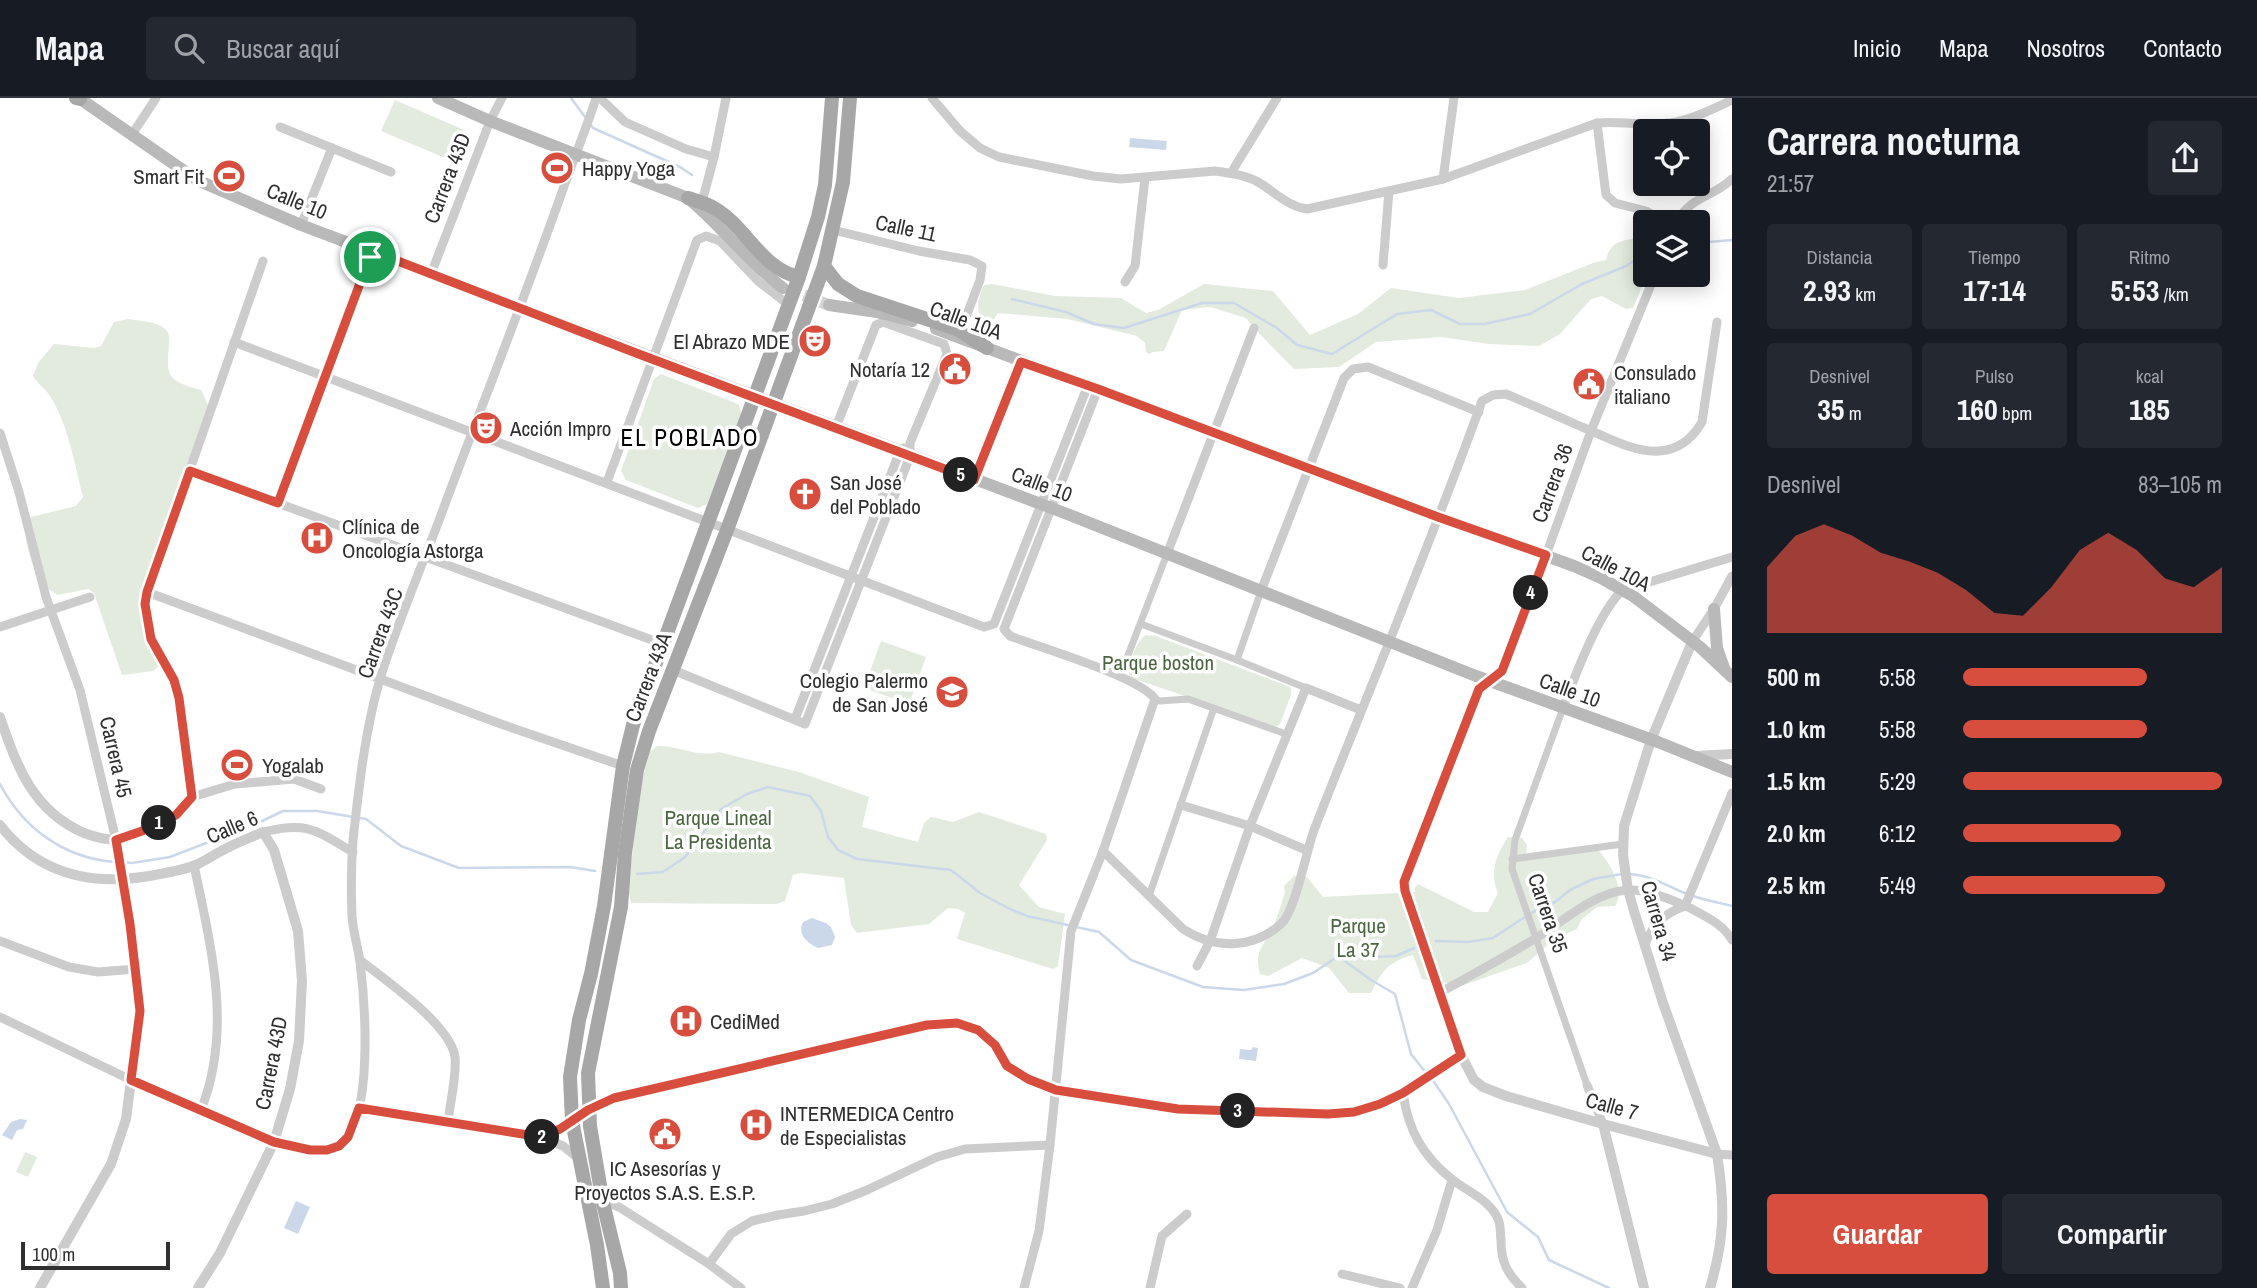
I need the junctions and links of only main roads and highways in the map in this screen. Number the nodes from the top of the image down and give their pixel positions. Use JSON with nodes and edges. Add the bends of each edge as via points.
{"nodes":[{"id":1,"x":438,"y":98,"type":"edge"},
{"id":2,"x":832,"y":98,"type":"edge"},
{"id":3,"x":850,"y":98,"type":"edge"},
{"id":4,"x":79,"y":99,"type":"edge"},
{"id":5,"x":695,"y":200,"type":"junction"},
{"id":6,"x":824,"y":266,"type":"junction"},
{"id":7,"x":799,"y":277,"type":"junction"},
{"id":8,"x":783,"y":288,"type":"tunnel mouth"},
{"id":9,"x":829,"y":305,"type":"tunnel mouth"},
{"id":10,"x":987,"y":348,"type":"junction"},
{"id":11,"x":755,"y":397,"type":"junction"},
{"id":12,"x":772,"y":403,"type":"junction"},
{"id":13,"x":1714,"y":609,"type":"road end"},
{"id":14,"x":1729,"y":674,"type":"edge"},
{"id":15,"x":1732,"y":772,"type":"edge"},
{"id":16,"x":596,"y":1205,"type":"junction"},
{"id":17,"x":603,"y":1288,"type":"edge"},
{"id":18,"x":621,"y":1288,"type":"edge"}],
"edges":[{"from":1,"to":5,"type":"main road"},
{"from":2,"to":7,"type":"main road","name":"Carrera 43A","via":[[825,185]]},
{"from":3,"to":6,"type":"main road","name":"Carrera 43A","via":[[843,182]]},
{"from":4,"to":11,"type":"main road","name":"Calle 10","via":[[197,180],[301,225]]},
{"from":5,"to":7,"type":"main road","via":[[716,208],[780,270]]},
{"from":5,"to":8,"type":"main road","via":[[766,276]]},
{"from":6,"to":10,"type":"main road","via":[[838,284],[857,296],[957,329]]},
{"from":6,"to":12,"type":"main road","name":"Carrera 43A"},
{"from":7,"to":11,"type":"main road","name":"Carrera 43A"},
{"from":9,"to":10,"type":"main road","name":"Calle 10A","via":[[905,318]]},
{"from":10,"to":14,"type":"main road","name":"Calle 10A","via":[[1601,578],[1623,590]]},
{"from":11,"to":12,"type":"main road","name":"Calle 10"},
{"from":11,"to":16,"type":"main road","name":"Carrera 43A","via":[[633,725],[622,766],[604,906],[570,1077],[579,1159]]},
{"from":12,"to":15,"type":"main road","name":"Calle 10","via":[[906,450]]},
{"from":12,"to":16,"type":"main road","name":"Carrera 43A","via":[[637,770],[621,907],[589,1059]]},
{"from":13,"to":14,"type":"main road","via":[[1717,648]]},
{"from":16,"to":17,"type":"main road","name":"Carrera 43A"},
{"from":16,"to":18,"type":"main road","name":"Carrera 43A"}]}
